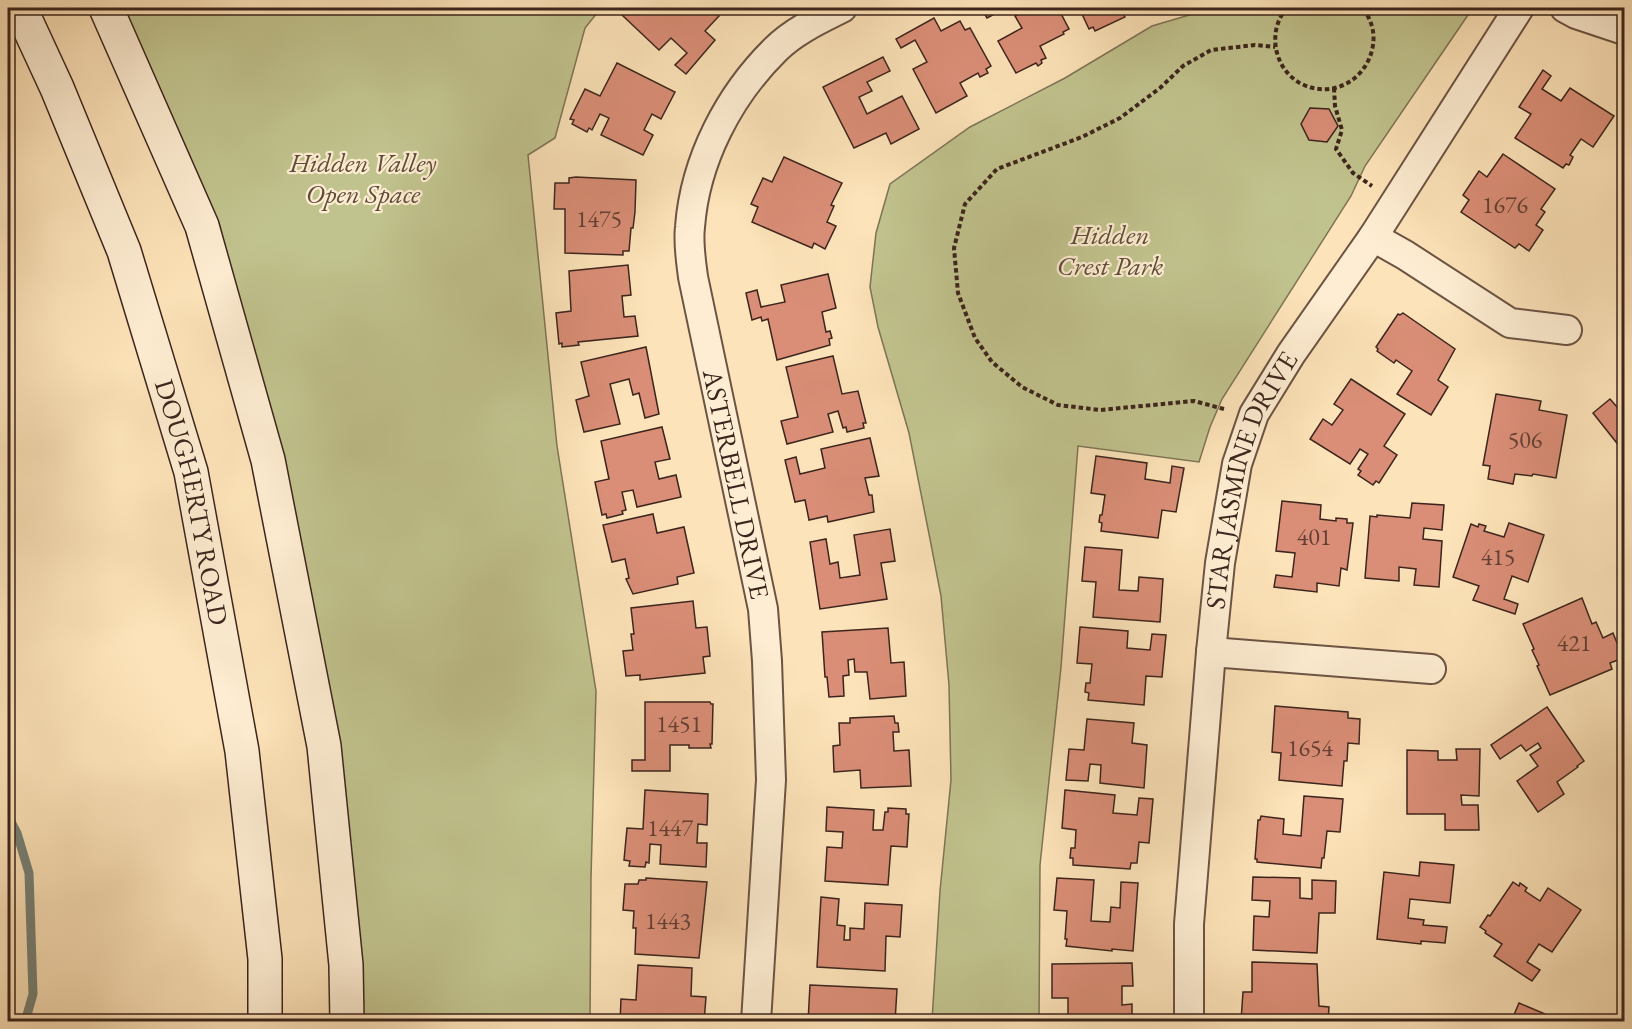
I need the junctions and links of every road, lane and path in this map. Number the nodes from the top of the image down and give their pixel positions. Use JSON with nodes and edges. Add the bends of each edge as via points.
{"nodes":[{"id":1,"x":20,"y":8,"type":"edge"},
{"id":2,"x":106,"y":8,"type":"edge"},
{"id":3,"x":842,"y":8,"type":"edge"},
{"id":4,"x":1287,"y":8,"type":"edge"},
{"id":5,"x":1362,"y":8,"type":"edge"},
{"id":6,"x":1519,"y":8,"type":"edge"},
{"id":7,"x":1565,"y":8,"type":"edge"},
{"id":8,"x":1624,"y":30,"type":"edge"},
{"id":9,"x":1275,"y":47,"type":"junction"},
{"id":10,"x":1334,"y":88,"type":"junction"},
{"id":11,"x":1395,"y":201,"type":"junction"},
{"id":12,"x":1373,"y":237,"type":"junction"},
{"id":13,"x":1567,"y":330,"type":"dead end"},
{"id":14,"x":1254,"y":414,"type":"junction"},
{"id":15,"x":1212,"y":652,"type":"junction"},
{"id":16,"x":1431,"y":669,"type":"dead end"},
{"id":17,"x":265,"y":1022,"type":"edge"},
{"id":18,"x":347,"y":1022,"type":"edge"},
{"id":19,"x":756,"y":1022,"type":"edge"},
{"id":20,"x":1189,"y":1022,"type":"edge"}],
"edges":[{"from":1,"to":17,"type":"main road","name":"DOUGHERTY ROAD","via":[[124,251],[191,472],[242,751],[265,959]]},
{"from":2,"to":18,"type":"main road","via":[[202,226],[268,460],[324,746],[346,965]]},
{"from":3,"to":19,"type":"street","name":"ASTERBELL DRIVE","via":[[777,48],[736,95],[705,156],[689,228],[693,277],[763,609],[771,780]]},
{"from":4,"to":9,"type":"path","via":[[1275,30]]},
{"from":5,"to":10,"type":"path","via":[[1373,29],[1370,60],[1362,73]]},
{"from":6,"to":11,"type":"street","name":"STAR JASMINE DRIVE"},
{"from":7,"to":8,"type":"street"},
{"from":9,"to":10,"type":"path","via":[[1280,63],[1291,76],[1304,85]]},
{"from":9,"to":14,"type":"path","via":[[1211,50],[1183,66],[1120,118],[1082,138],[997,169],[965,204],[954,248],[958,293],[975,338],[992,362],[1022,387],[1058,405],[1100,410],[1194,401]]},
{"from":10,"to":11,"type":"path","via":[[1342,130],[1336,149],[1353,173]]},
{"from":11,"to":12,"type":"street","name":"STAR JASMINE DRIVE"},
{"from":12,"to":13,"type":"street","via":[[1510,323]]},
{"from":12,"to":14,"type":"street","name":"STAR JASMINE DRIVE"},
{"from":14,"to":15,"type":"street","name":"STAR JASMINE DRIVE","via":[[1237,464],[1220,563]]},
{"from":15,"to":16,"type":"street"},
{"from":15,"to":20,"type":"street","name":"STAR JASMINE DRIVE","via":[[1189,924]]}]}
